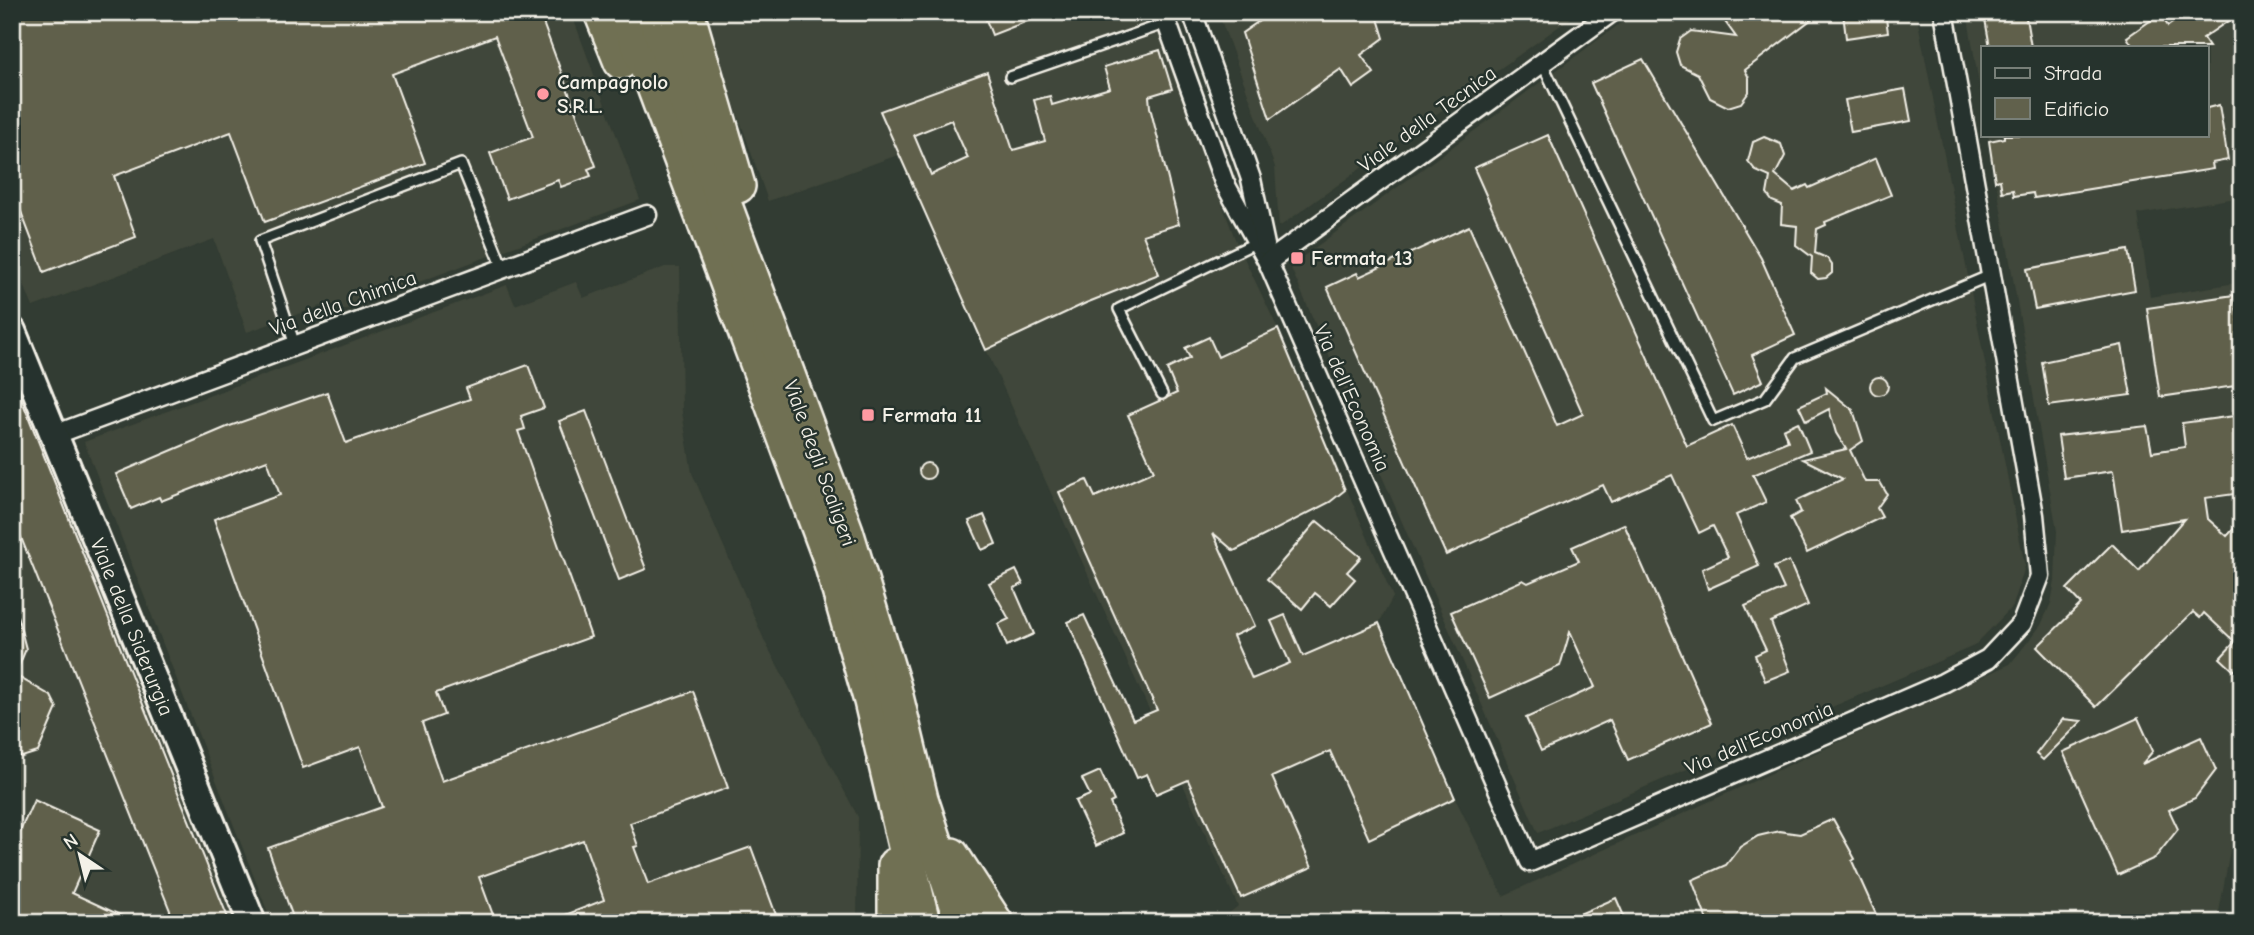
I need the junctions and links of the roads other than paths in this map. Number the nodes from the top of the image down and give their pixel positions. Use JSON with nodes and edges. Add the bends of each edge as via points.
{"nodes":[{"id":1,"x":601,"y":12,"type":"edge"},
{"id":2,"x":626,"y":12,"type":"edge"},
{"id":3,"x":653,"y":12,"type":"edge"},
{"id":4,"x":688,"y":12,"type":"edge"},
{"id":5,"x":1192,"y":12,"type":"edge"},
{"id":6,"x":1944,"y":12,"type":"edge"},
{"id":7,"x":1602,"y":15,"type":"edge"},
{"id":8,"x":1165,"y":18,"type":"edge"},
{"id":9,"x":1542,"y":63,"type":"junction"},
{"id":10,"x":1010,"y":77,"type":"dead end"},
{"id":11,"x":647,"y":215,"type":"dead end"},
{"id":12,"x":1257,"y":242,"type":"junction"},
{"id":13,"x":1268,"y":262,"type":"junction"},
{"id":14,"x":503,"y":268,"type":"junction"},
{"id":15,"x":1991,"y":275,"type":"junction"},
{"id":16,"x":12,"y":331,"type":"edge"},
{"id":17,"x":295,"y":345,"type":"junction"},
{"id":18,"x":792,"y":388,"type":"junction"},
{"id":19,"x":1162,"y":394,"type":"dead end"},
{"id":20,"x":54,"y":435,"type":"junction"},
{"id":21,"x":789,"y":456,"type":"junction"},
{"id":22,"x":908,"y":804,"type":"junction"},
{"id":23,"x":252,"y":923,"type":"edge"},
{"id":24,"x":895,"y":923,"type":"edge"},
{"id":25,"x":923,"y":923,"type":"edge"},
{"id":26,"x":962,"y":923,"type":"edge"},
{"id":27,"x":996,"y":923,"type":"edge"}],
"edges":[{"from":1,"to":21,"type":"highway","via":[[674,198]]},
{"from":2,"to":21,"type":"highway","name":"Viale degli Scaligeri"},
{"from":3,"to":18,"type":"highway","name":"Viale degli Scaligeri"},
{"from":4,"to":18,"type":"highway"},
{"from":5,"to":13,"type":"street","name":"Via dell'Economia","via":[[1251,179]]},
{"from":6,"to":15,"type":"street","name":"Via dell'Economia"},
{"from":7,"to":9,"type":"street","name":"Viale della Tecnica"},
{"from":8,"to":10,"type":"lane"},
{"from":8,"to":12,"type":"street","name":"Via dell'Economia","via":[[1224,181]]},
{"from":9,"to":13,"type":"street","name":"Viale della Tecnica"},
{"from":9,"to":15,"type":"lane","via":[[1713,421],[1765,400],[1795,358]]},
{"from":11,"to":14,"type":"street","name":"Via della Chimica"},
{"from":12,"to":13,"type":"street","name":"Via dell'Economia"},
{"from":12,"to":19,"type":"lane","via":[[1119,309]]},
{"from":13,"to":15,"type":"street","name":"Via dell'Economia","via":[[1530,862],[1943,683],[1988,659],[2022,623],[2040,576],[2035,515]]},
{"from":14,"to":17,"type":"street","name":"Via della Chimica"},
{"from":14,"to":17,"type":"lane","via":[[461,164],[260,241]]},
{"from":16,"to":20,"type":"street","name":"Viale della Siderurgia"},
{"from":17,"to":20,"type":"street","name":"Via della Chimica"},
{"from":18,"to":22,"type":"highway","name":"Viale degli Scaligeri","via":[[846,531],[894,688]]},
{"from":20,"to":23,"type":"street","name":"Viale della Siderurgia"},
{"from":21,"to":22,"type":"highway","name":"Viale degli Scaligeri","via":[[829,556],[871,701]]},
{"from":22,"to":24,"type":"highway"},
{"from":22,"to":25,"type":"highway","name":"Viale degli Scaligeri"},
{"from":22,"to":26,"type":"highway","name":"Viale degli Scaligeri"},
{"from":22,"to":27,"type":"highway"}]}
